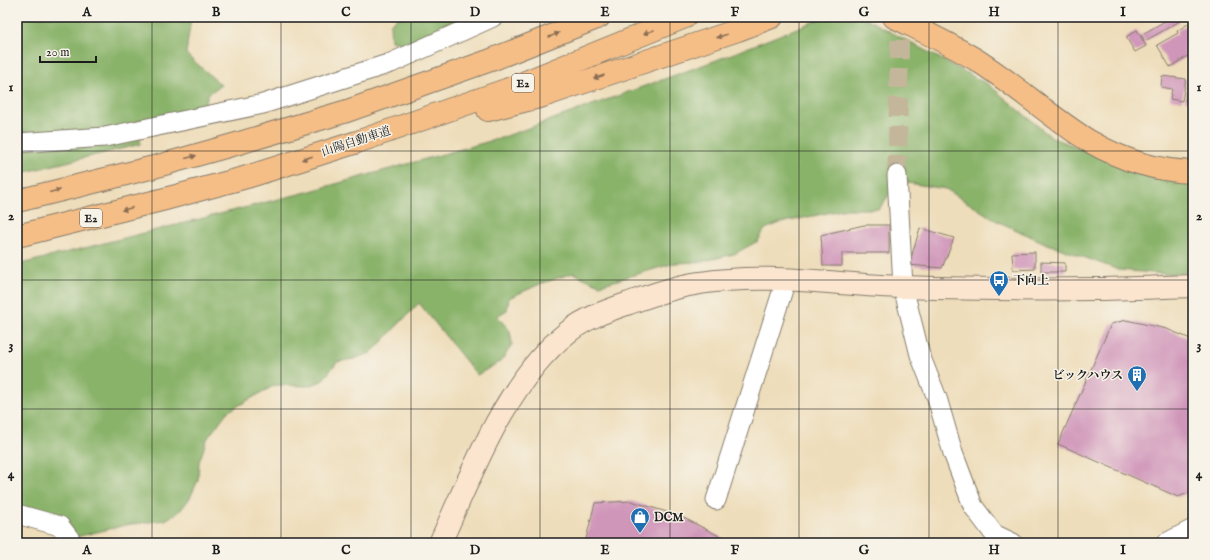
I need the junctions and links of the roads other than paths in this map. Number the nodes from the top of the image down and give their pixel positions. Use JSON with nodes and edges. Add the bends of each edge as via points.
{"nodes":[{"id":1,"x":493,"y":17,"type":"edge"},
{"id":2,"x":558,"y":17,"type":"edge"},
{"id":3,"x":599,"y":17,"type":"edge"},
{"id":4,"x":685,"y":17,"type":"edge"},
{"id":5,"x":772,"y":17,"type":"edge"},
{"id":6,"x":894,"y":17,"type":"edge"},
{"id":7,"x":910,"y":17,"type":"edge"},
{"id":8,"x":347,"y":111,"type":"junction"},
{"id":9,"x":357,"y":142,"type":"junction"},
{"id":10,"x":17,"y":143,"type":"edge"},
{"id":11,"x":1193,"y":164,"type":"edge"},
{"id":12,"x":1193,"y":172,"type":"edge"},
{"id":13,"x":897,"y":175,"type":"tunnel mouth"},
{"id":14,"x":17,"y":201,"type":"edge"},
{"id":15,"x":17,"y":236,"type":"edge"},
{"id":16,"x":786,"y":280,"type":"junction"},
{"id":17,"x":1193,"y":286,"type":"edge"},
{"id":18,"x":903,"y":287,"type":"junction"},
{"id":19,"x":716,"y":500,"type":"dead end"},
{"id":20,"x":17,"y":514,"type":"edge"},
{"id":21,"x":1193,"y":529,"type":"edge"},
{"id":22,"x":72,"y":543,"type":"edge"},
{"id":23,"x":440,"y":543,"type":"edge"},
{"id":24,"x":1013,"y":543,"type":"edge"},
{"id":25,"x":1166,"y":543,"type":"edge"}],
"edges":[{"from":1,"to":10,"type":"street","via":[[391,63],[263,104],[105,137]]},
{"from":2,"to":8,"type":"highway"},
{"from":8,"to":3,"type":"highway","one_way":true,"via":[[491,60]]},
{"from":4,"to":9,"type":"highway","name":"山陽自動車道","number":"E2","one_way":true,"via":[[506,90]]},
{"from":5,"to":9,"type":"highway","one_way":true,"via":[[543,96]]},
{"from":6,"to":12,"type":"highway","via":[[977,60],[1096,144],[1127,159],[1164,169]]},
{"from":7,"to":11,"type":"highway","via":[[979,54],[1073,122],[1109,143],[1146,158]]},
{"from":14,"to":8,"type":"highway","one_way":true,"via":[[161,165]]},
{"from":9,"to":15,"type":"highway","name":"山陽自動車道","number":"E2","one_way":true,"via":[[173,197]]},
{"from":13,"to":18,"type":"street"},
{"from":16,"to":18,"type":"street"},
{"from":16,"to":19,"type":"street"},
{"from":16,"to":23,"type":"street","via":[[743,278],[699,283],[656,294],[598,314],[569,332],[526,376],[505,409]]},
{"from":17,"to":18,"type":"street","via":[[1092,289]]},
{"from":18,"to":24,"type":"street","via":[[920,355],[973,506],[994,534]]},
{"from":20,"to":22,"type":"street","via":[[60,526]]},
{"from":21,"to":25,"type":"street"}]}
